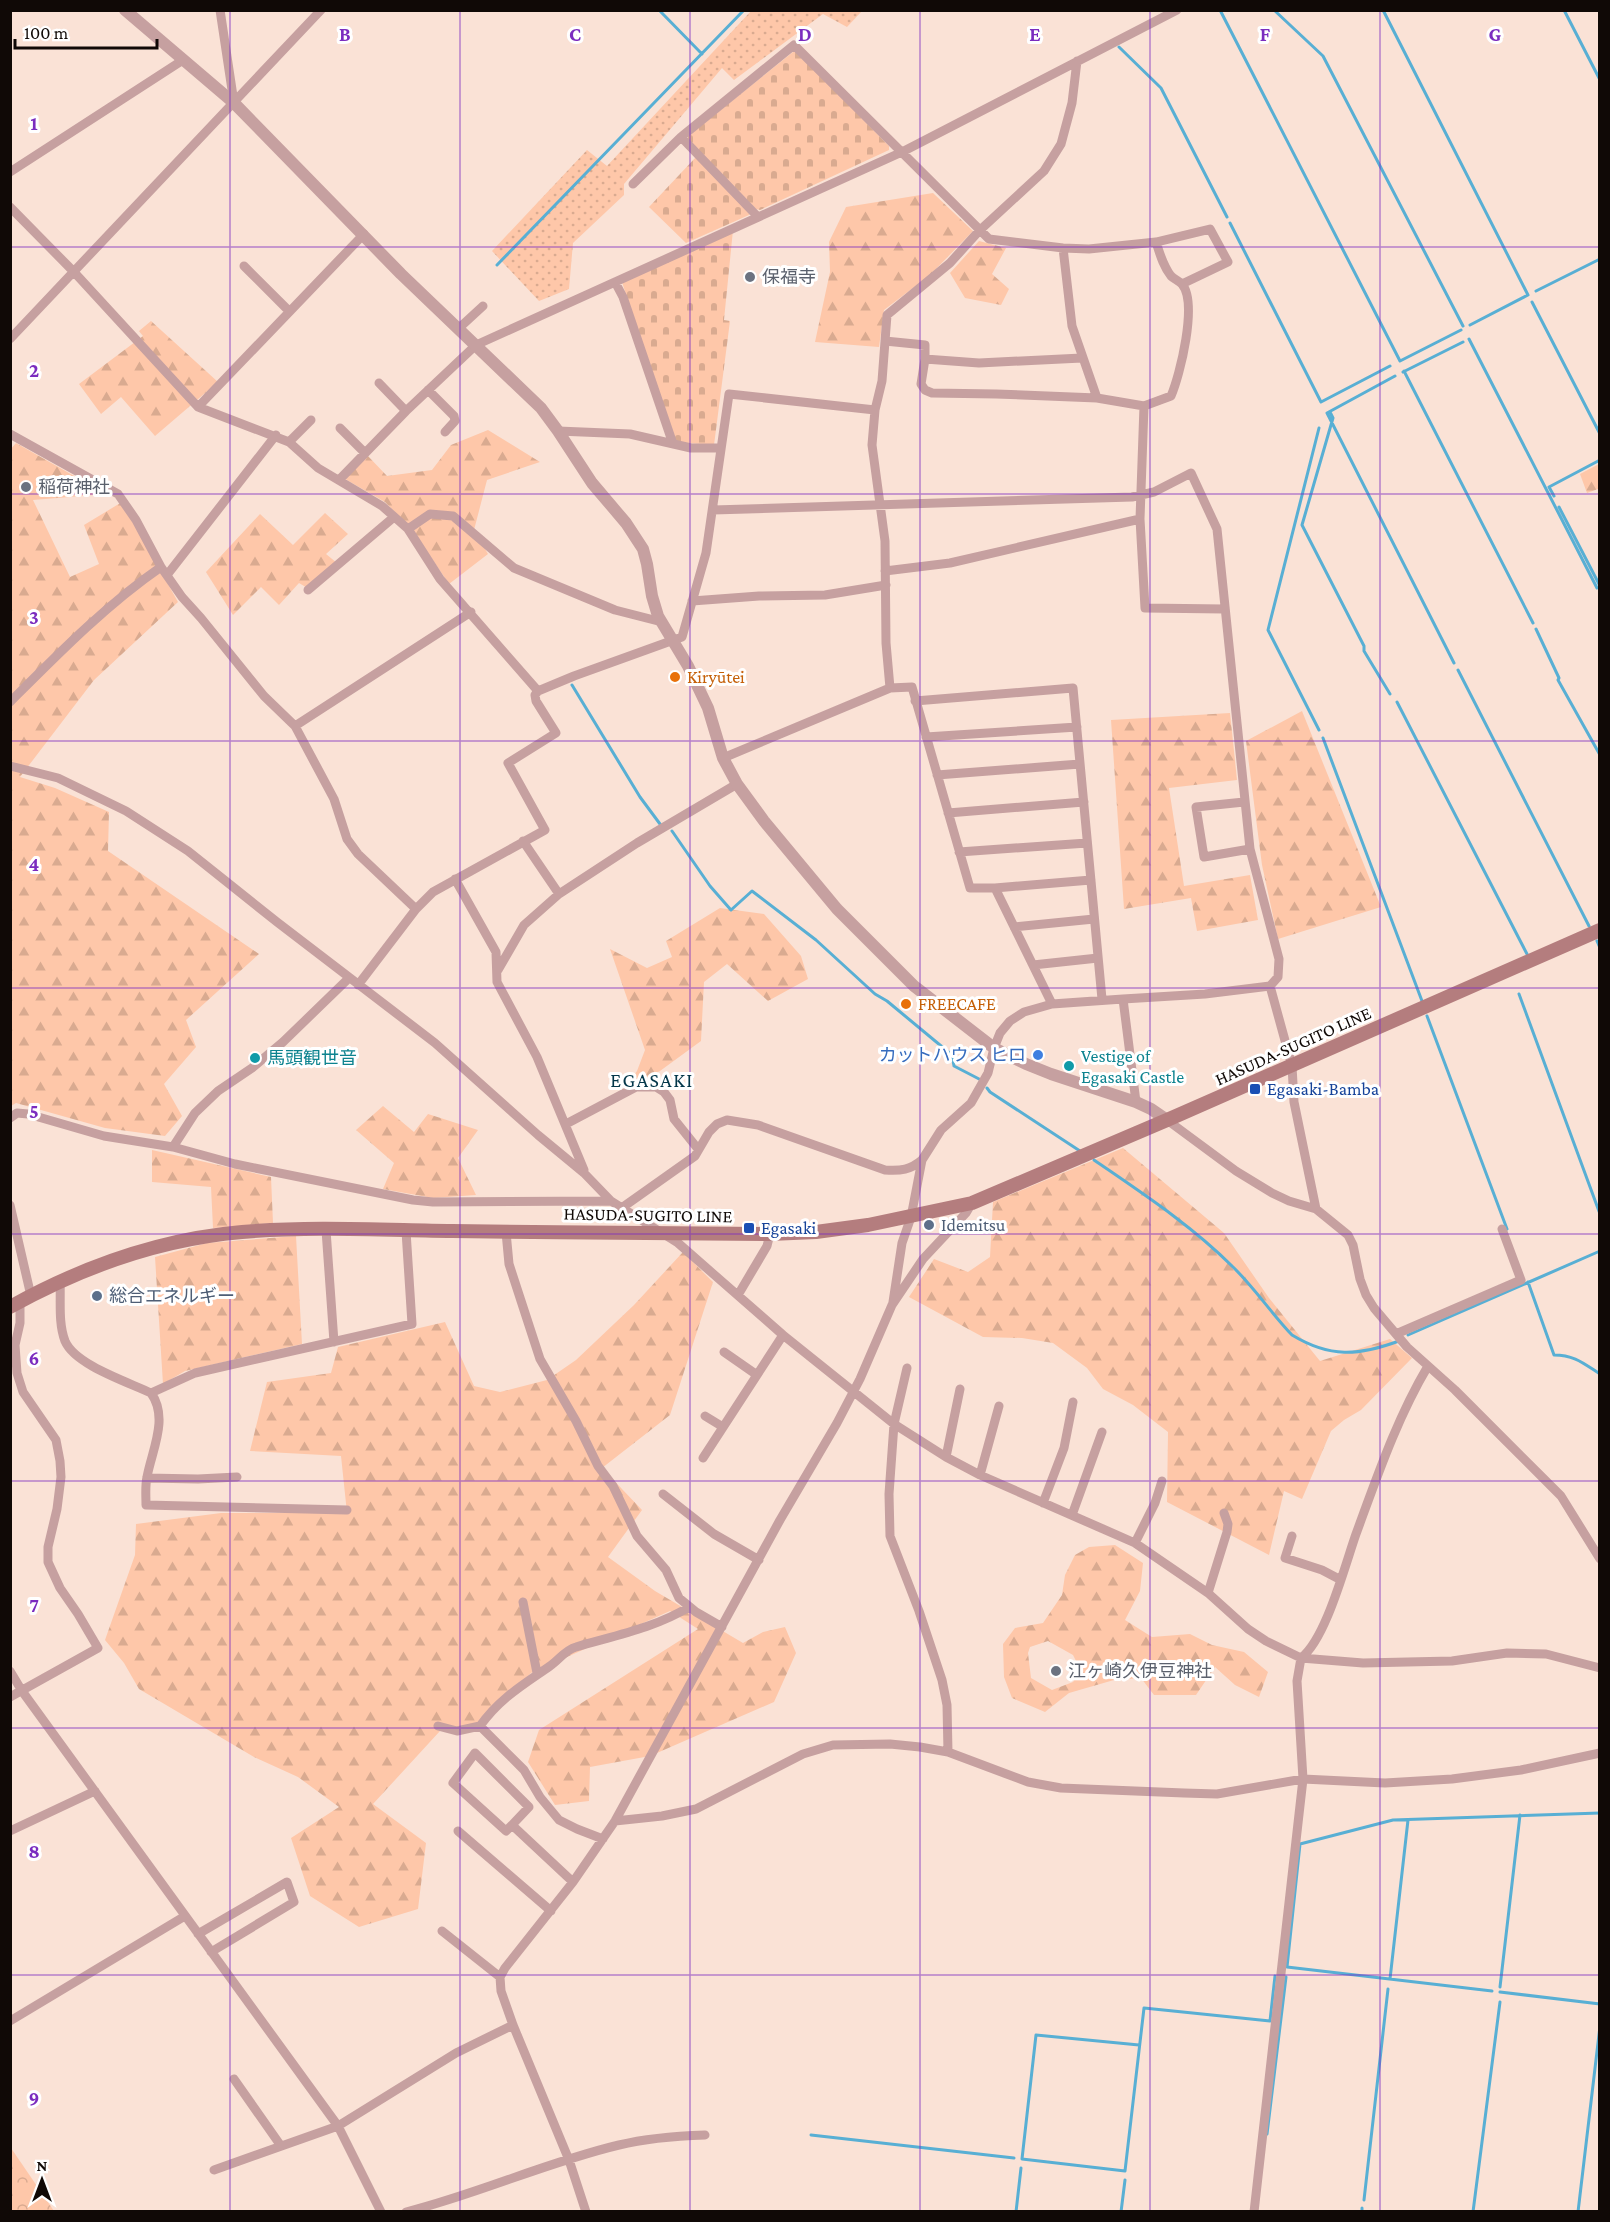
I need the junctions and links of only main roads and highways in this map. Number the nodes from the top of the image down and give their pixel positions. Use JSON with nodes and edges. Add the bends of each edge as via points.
{"nodes":[{"id":1,"x":1599,"y":930,"type":"edge"},
{"id":2,"x":20,"y":1302,"type":"edge"}],
"edges":[{"from":1,"to":2,"type":"main road","name":"HASUDA-SUGITO LINE","via":[[972,1203],[838,1230],[770,1234],[243,1232],[139,1252],[60,1281]]}]}
